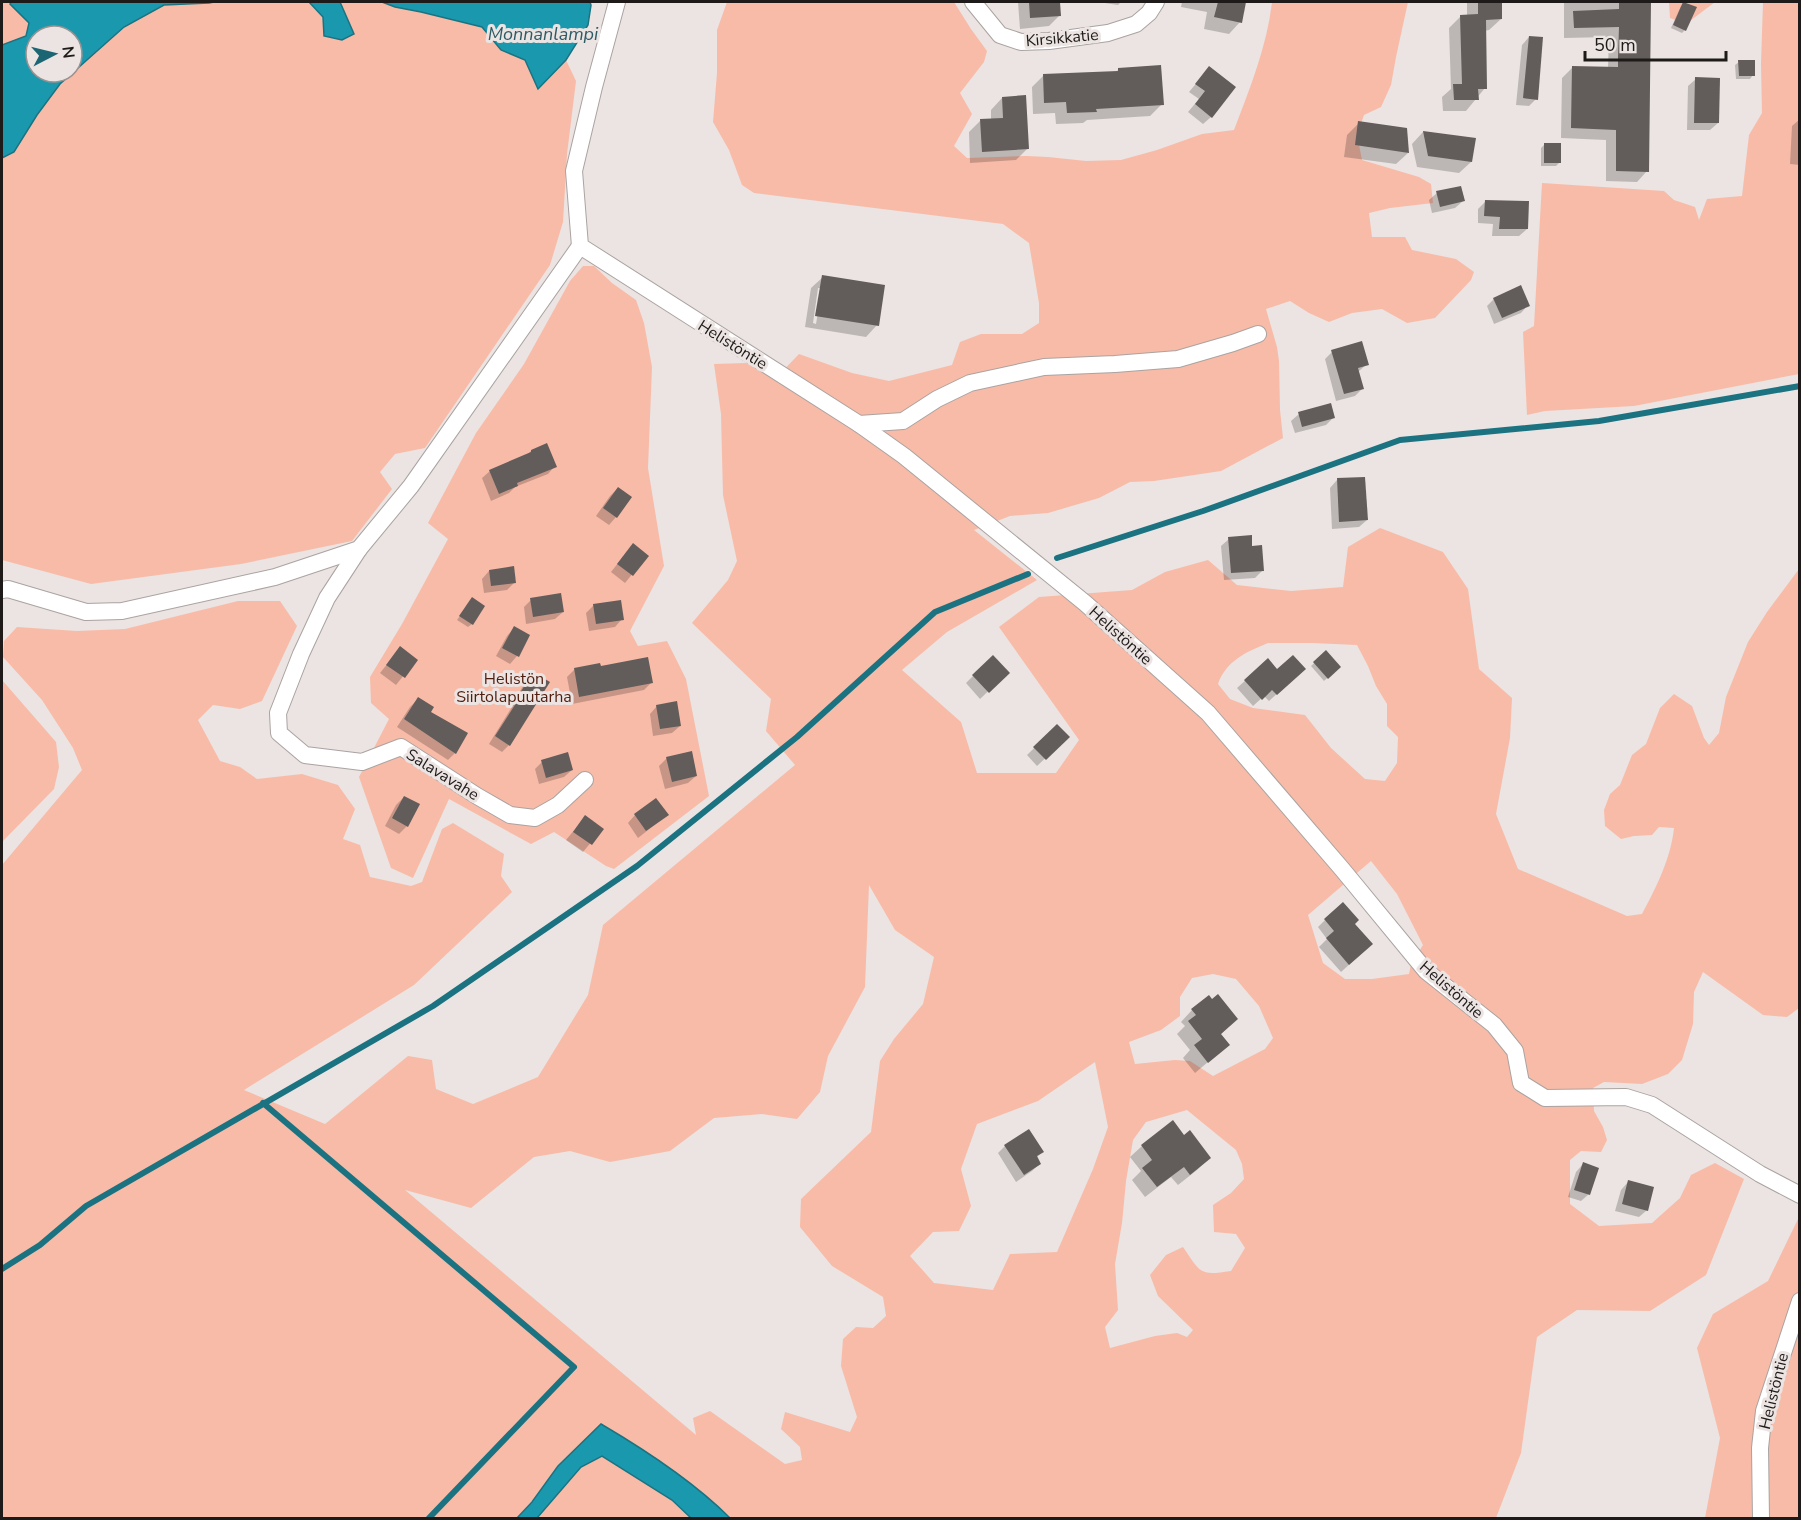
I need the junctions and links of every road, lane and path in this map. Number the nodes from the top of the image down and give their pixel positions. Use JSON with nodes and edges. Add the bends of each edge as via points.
{"nodes":[{"id":1,"x":616,"y":2,"type":"edge"},
{"id":2,"x":973,"y":2,"type":"edge"},
{"id":3,"x":1156,"y":2,"type":"edge"},
{"id":4,"x":580,"y":246,"type":"junction"},
{"id":5,"x":1258,"y":334,"type":"dead end"},
{"id":6,"x":859,"y":424,"type":"junction"},
{"id":7,"x":359,"y":549,"type":"junction"},
{"id":8,"x":2,"y":590,"type":"edge"},
{"id":9,"x":585,"y":780,"type":"dead end"},
{"id":10,"x":1800,"y":1195,"type":"edge"},
{"id":11,"x":1800,"y":1301,"type":"edge"},
{"id":12,"x":1761,"y":1518,"type":"edge"}],
"edges":[{"from":1,"to":4,"type":"street","via":[[574,171]]},
{"from":2,"to":3,"type":"street","name":"Kirsikkatie","via":[[1000,34],[1021,42],[1108,33],[1136,24]]},
{"from":4,"to":6,"type":"street","name":"Helistöntie"},
{"from":4,"to":7,"type":"street","via":[[411,486]]},
{"from":5,"to":6,"type":"street","via":[[1178,359],[1044,367],[970,383],[903,421]]},
{"from":6,"to":10,"type":"street","name":"Helistöntie","via":[[1085,603],[1208,713],[1426,971],[1494,1025],[1515,1051],[1521,1083],[1545,1098],[1626,1097],[1652,1105]]},
{"from":7,"to":8,"type":"street","via":[[275,577],[122,611],[86,612]]},
{"from":7,"to":9,"type":"street","name":"Salavavahe","via":[[327,598],[302,654],[278,713],[279,734],[305,755],[362,762],[401,747],[510,814],[535,818],[558,805]]},
{"from":11,"to":12,"type":"street","name":"Helistöntie","via":[[1764,1411]]}]}
